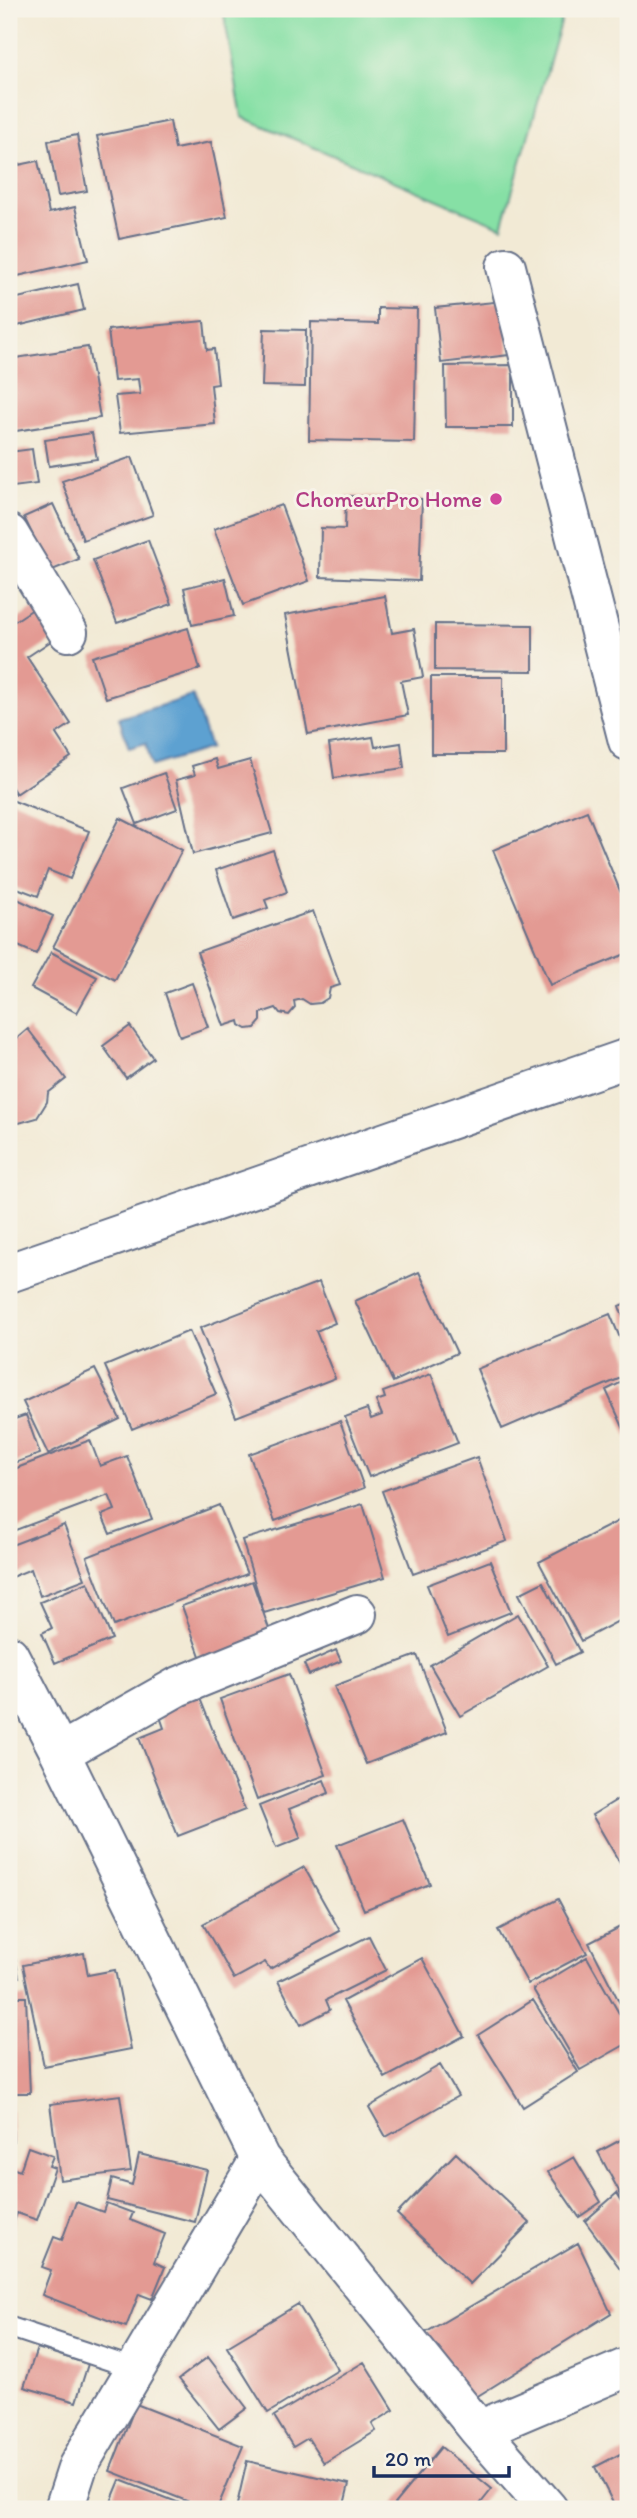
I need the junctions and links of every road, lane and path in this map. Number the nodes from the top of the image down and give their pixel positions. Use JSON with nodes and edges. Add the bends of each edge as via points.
{"nodes":[{"id":1,"x":506,"y":267,"type":"dead end"},
{"id":2,"x":9,"y":534,"type":"edge"},
{"id":3,"x":68,"y":632,"type":"dead end"},
{"id":4,"x":628,"y":741,"type":"edge"},
{"id":5,"x":628,"y":1058,"type":"edge"},
{"id":6,"x":9,"y":1273,"type":"edge"},
{"id":7,"x":357,"y":1614,"type":"dead end"},
{"id":8,"x":9,"y":1655,"type":"edge"},
{"id":9,"x":60,"y":1753,"type":"junction"},
{"id":10,"x":260,"y":2159,"type":"junction"},
{"id":11,"x":9,"y":2327,"type":"edge"},
{"id":12,"x":628,"y":2367,"type":"edge"},
{"id":13,"x":136,"y":2369,"type":"junction"},
{"id":14,"x":479,"y":2430,"type":"junction"},
{"id":15,"x":64,"y":2509,"type":"edge"},
{"id":16,"x":548,"y":2509,"type":"edge"}],
"edges":[{"from":1,"to":4,"type":"street"},
{"from":2,"to":3,"type":"street"},
{"from":5,"to":6,"type":"street"},
{"from":7,"to":9,"type":"street","via":[[177,1687]]},
{"from":8,"to":9,"type":"street"},
{"from":9,"to":10,"type":"street"},
{"from":10,"to":13,"type":"street"},
{"from":10,"to":14,"type":"street"},
{"from":11,"to":13,"type":"lane"},
{"from":12,"to":14,"type":"street"},
{"from":13,"to":15,"type":"street","via":[[78,2466]]},
{"from":14,"to":16,"type":"street"}]}
